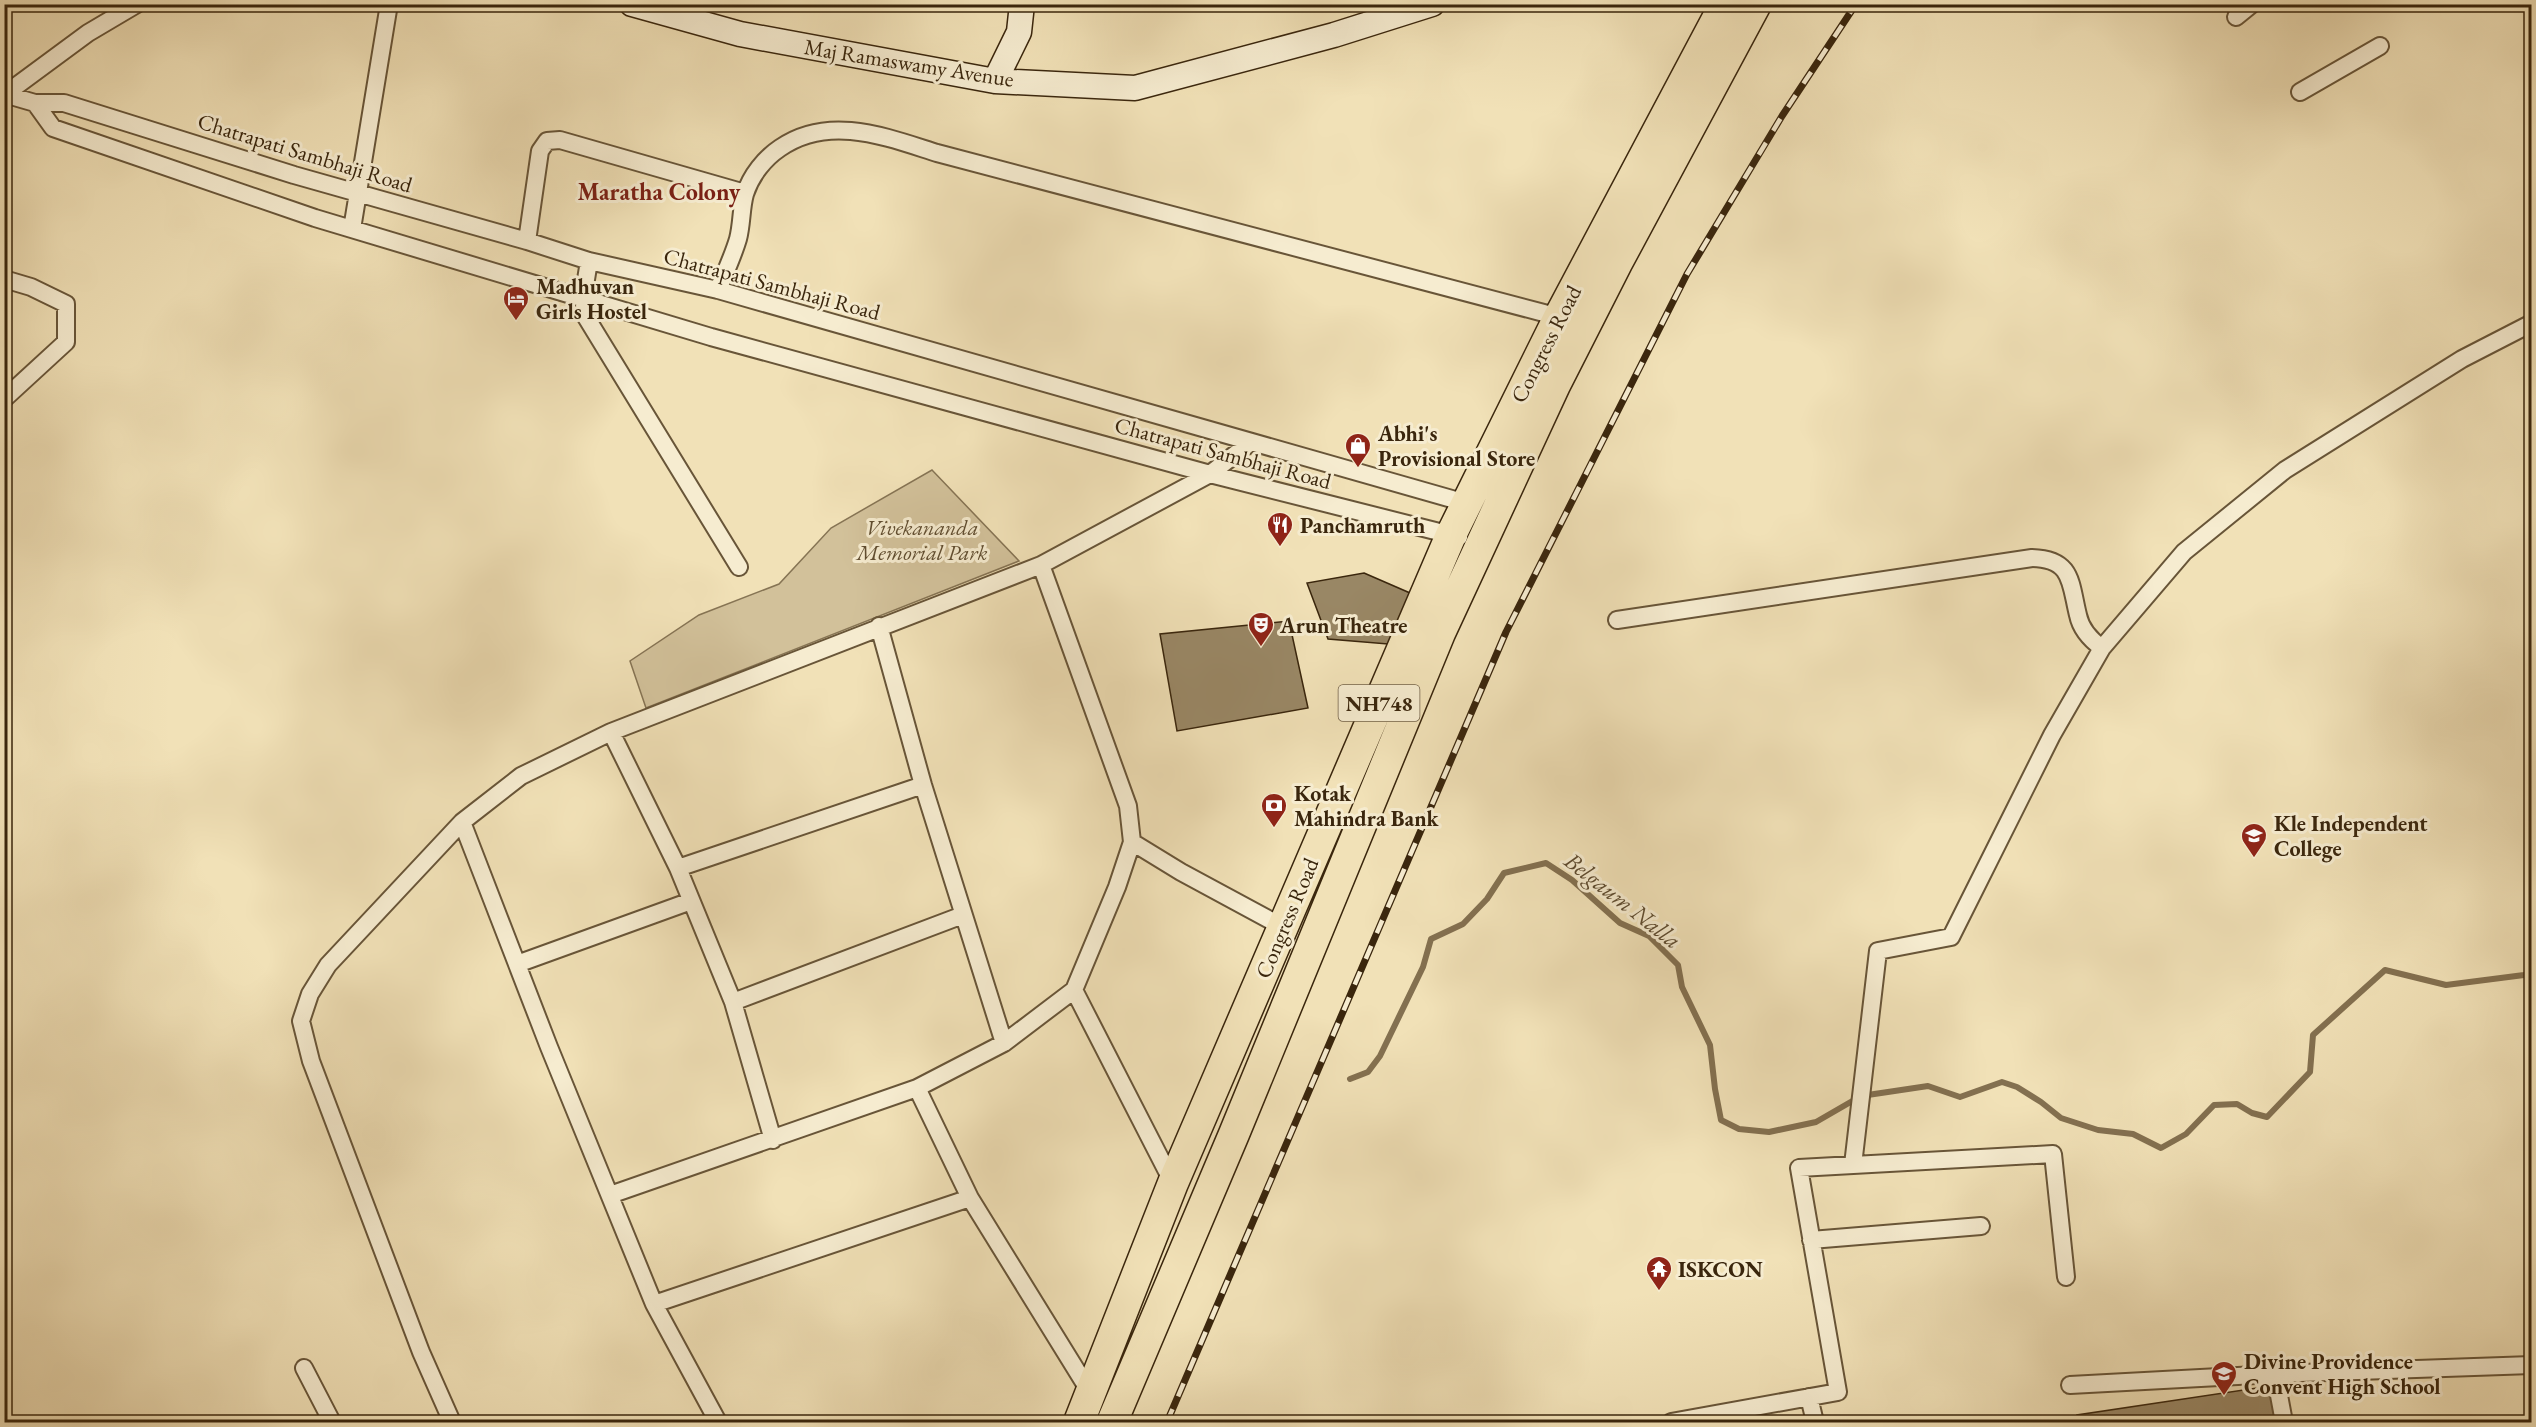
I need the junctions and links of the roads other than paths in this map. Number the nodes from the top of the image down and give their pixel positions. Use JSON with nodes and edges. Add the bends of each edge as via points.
{"nodes":[{"id":1,"x":137,"y":4,"type":"edge"},
{"id":2,"x":389,"y":4,"type":"edge"},
{"id":3,"x":632,"y":4,"type":"edge"},
{"id":4,"x":1022,"y":4,"type":"edge"},
{"id":5,"x":1432,"y":4,"type":"edge"},
{"id":6,"x":1725,"y":4,"type":"edge"},
{"id":7,"x":1756,"y":4,"type":"edge"},
{"id":8,"x":2252,"y":4,"type":"edge"},
{"id":9,"x":2236,"y":17,"type":"dead end"},
{"id":10,"x":2380,"y":46,"type":"dead end"},
{"id":11,"x":995,"y":81,"type":"junction"},
{"id":12,"x":2300,"y":92,"type":"dead end"},
{"id":13,"x":5,"y":95,"type":"edge"},
{"id":14,"x":35,"y":104,"type":"junction"},
{"id":15,"x":360,"y":194,"type":"junction"},
{"id":16,"x":745,"y":194,"type":"junction"},
{"id":17,"x":352,"y":229,"type":"junction"},
{"id":18,"x":527,"y":241,"type":"junction"},
{"id":19,"x":589,"y":261,"type":"junction"},
{"id":20,"x":4,"y":279,"type":"edge"},
{"id":21,"x":718,"y":290,"type":"junction"},
{"id":22,"x":583,"y":298,"type":"junction"},
{"id":23,"x":1559,"y":317,"type":"junction"},
{"id":24,"x":2532,"y":323,"type":"edge"},
{"id":25,"x":4,"y":399,"type":"edge"},
{"id":26,"x":1251,"y":442,"type":"junction"},
{"id":27,"x":1210,"y":474,"type":"junction"},
{"id":28,"x":1466,"y":503,"type":"junction"},
{"id":29,"x":1497,"y":514,"type":"junction"},
{"id":30,"x":1451,"y":535,"type":"junction"},
{"id":31,"x":1482,"y":544,"type":"junction"},
{"id":32,"x":1041,"y":564,"type":"junction"},
{"id":33,"x":739,"y":567,"type":"dead end"},
{"id":34,"x":1617,"y":620,"type":"dead end"},
{"id":35,"x":879,"y":626,"type":"junction"},
{"id":36,"x":2102,"y":648,"type":"junction"},
{"id":37,"x":610,"y":732,"type":"junction"},
{"id":38,"x":923,"y":785,"type":"junction"},
{"id":39,"x":462,"y":822,"type":"junction"},
{"id":40,"x":1132,"y":842,"type":"junction"},
{"id":41,"x":678,"y":868,"type":"junction"},
{"id":42,"x":691,"y":901,"type":"junction"},
{"id":43,"x":963,"y":915,"type":"junction"},
{"id":44,"x":1283,"y":927,"type":"junction"},
{"id":45,"x":517,"y":964,"type":"junction"},
{"id":46,"x":1074,"y":990,"type":"junction"},
{"id":47,"x":733,"y":1002,"type":"junction"},
{"id":48,"x":1004,"y":1043,"type":"junction"},
{"id":49,"x":917,"y":1088,"type":"junction"},
{"id":50,"x":773,"y":1140,"type":"junction"},
{"id":51,"x":1853,"y":1165,"type":"junction"},
{"id":52,"x":1173,"y":1183,"type":"junction"},
{"id":53,"x":609,"y":1195,"type":"junction"},
{"id":54,"x":970,"y":1198,"type":"junction"},
{"id":55,"x":1982,"y":1226,"type":"dead end"},
{"id":56,"x":1811,"y":1240,"type":"junction"},
{"id":57,"x":2066,"y":1277,"type":"dead end"},
{"id":58,"x":654,"y":1304,"type":"junction"},
{"id":59,"x":2532,"y":1365,"type":"edge"},
{"id":60,"x":304,"y":1368,"type":"dead end"},
{"id":61,"x":2275,"y":1374,"type":"junction"},
{"id":62,"x":2070,"y":1385,"type":"dead end"},
{"id":63,"x":1090,"y":1395,"type":"junction"},
{"id":64,"x":1809,"y":1397,"type":"junction"},
{"id":65,"x":1114,"y":1418,"type":"edge"},
{"id":66,"x":332,"y":1422,"type":"edge"},
{"id":67,"x":452,"y":1422,"type":"edge"},
{"id":68,"x":718,"y":1422,"type":"edge"},
{"id":69,"x":1079,"y":1422,"type":"edge"},
{"id":70,"x":1680,"y":1422,"type":"edge"},
{"id":71,"x":1815,"y":1422,"type":"edge"},
{"id":72,"x":2284,"y":1422,"type":"edge"}],
"edges":[{"from":1,"to":13,"type":"street","via":[[88,33]]},
{"from":2,"to":15,"type":"street"},
{"from":3,"to":11,"type":"street","name":"Maj Ramaswamy Avenue","via":[[740,34]]},
{"from":4,"to":11,"type":"street","via":[[1019,32]]},
{"from":5,"to":11,"type":"street","name":"Maj Ramaswamy Avenue","via":[[1135,88]]},
{"from":6,"to":23,"type":"highway","name":"Congress Road","number":"NH748"},
{"from":7,"to":29,"type":"highway","name":"Congress Road","number":"NH748","via":[[1555,385]]},
{"from":8,"to":9,"type":"street"},
{"from":10,"to":12,"type":"street"},
{"from":13,"to":14,"type":"street","name":"Chatrapati Sambhaji Road"},
{"from":14,"to":15,"type":"street","name":"Chatrapati Sambhaji Road","via":[[64,103]]},
{"from":14,"to":17,"type":"street","name":"Chatrapati Sambhaji Road","via":[[52,128]]},
{"from":15,"to":17,"type":"street"},
{"from":15,"to":18,"type":"street","name":"Chatrapati Sambhaji Road"},
{"from":16,"to":18,"type":"street","via":[[561,140],[546,141],[540,151]]},
{"from":16,"to":21,"type":"street","via":[[738,239]]},
{"from":16,"to":23,"type":"street","via":[[766,157],[796,137],[820,130],[872,133]]},
{"from":17,"to":22,"type":"street","name":"Chatrapati Sambhaji Road"},
{"from":18,"to":19,"type":"street","name":"Chatrapati Sambhaji Road"},
{"from":19,"to":21,"type":"street","name":"Chatrapati Sambhaji Road"},
{"from":19,"to":22,"type":"street"},
{"from":20,"to":25,"type":"street","via":[[32,287],[66,304],[66,342]]},
{"from":21,"to":26,"type":"street","name":"Chatrapati Sambhaji Road"},
{"from":22,"to":27,"type":"street","name":"Chatrapati Sambhaji Road"},
{"from":22,"to":33,"type":"street","via":[[592,330]]},
{"from":23,"to":28,"type":"highway","name":"Congress Road","number":"NH748"},
{"from":24,"to":36,"type":"street","via":[[2462,360],[2285,470],[2184,552]]},
{"from":26,"to":27,"type":"street"},
{"from":26,"to":28,"type":"street","name":"Chatrapati Sambhaji Road"},
{"from":27,"to":30,"type":"street","name":"Chatrapati Sambhaji Road"},
{"from":27,"to":32,"type":"street"},
{"from":28,"to":29,"type":"street","name":"Chatrapati Sambhaji Road"},
{"from":28,"to":30,"type":"highway","name":"Congress Road","number":"NH748"},
{"from":29,"to":31,"type":"highway","name":"Congress Road","number":"NH748"},
{"from":30,"to":31,"type":"street","name":"Chatrapati Sambhaji Road"},
{"from":30,"to":44,"type":"highway","name":"Congress Road","number":"NH748"},
{"from":31,"to":65,"type":"highway","name":"Congress Road","number":"NH748","via":[[1440,633]]},
{"from":32,"to":35,"type":"street"},
{"from":32,"to":40,"type":"street","via":[[1128,806]]},
{"from":34,"to":36,"type":"street","via":[[2048,558],[2070,578],[2081,623],[2090,639]]},
{"from":35,"to":37,"type":"street"},
{"from":35,"to":38,"type":"street"},
{"from":36,"to":51,"type":"street","via":[[2052,735],[1952,937],[1878,951]]},
{"from":37,"to":39,"type":"street","via":[[521,776]]},
{"from":37,"to":41,"type":"street"},
{"from":38,"to":41,"type":"street"},
{"from":38,"to":43,"type":"street"},
{"from":39,"to":45,"type":"street"},
{"from":39,"to":67,"type":"street","via":[[328,965],[310,994],[301,1021],[311,1061],[421,1352]]},
{"from":40,"to":44,"type":"street"},
{"from":40,"to":46,"type":"street","via":[[1118,887]]},
{"from":41,"to":42,"type":"street"},
{"from":42,"to":45,"type":"street"},
{"from":42,"to":47,"type":"street"},
{"from":43,"to":47,"type":"street"},
{"from":43,"to":48,"type":"street"},
{"from":44,"to":52,"type":"highway","name":"Congress Road","number":"NH748"},
{"from":45,"to":53,"type":"street"},
{"from":46,"to":48,"type":"street"},
{"from":46,"to":52,"type":"street"},
{"from":47,"to":50,"type":"street"},
{"from":48,"to":49,"type":"street"},
{"from":49,"to":50,"type":"street"},
{"from":49,"to":54,"type":"street"},
{"from":50,"to":53,"type":"street"},
{"from":51,"to":56,"type":"street","via":[[1799,1168]]},
{"from":51,"to":57,"type":"street","via":[[2053,1154]]},
{"from":52,"to":63,"type":"highway","name":"Congress Road","number":"NH748"},
{"from":53,"to":58,"type":"street"},
{"from":54,"to":58,"type":"street"},
{"from":54,"to":63,"type":"street"},
{"from":55,"to":56,"type":"street"},
{"from":56,"to":64,"type":"street","via":[[1838,1392]]},
{"from":58,"to":68,"type":"street"},
{"from":59,"to":61,"type":"street"},
{"from":60,"to":66,"type":"street"},
{"from":61,"to":62,"type":"street"},
{"from":61,"to":72,"type":"street"},
{"from":63,"to":65,"type":"street"},
{"from":63,"to":69,"type":"highway","name":"Congress Road","number":"NH748"},
{"from":64,"to":70,"type":"street"},
{"from":64,"to":71,"type":"street"}]}
